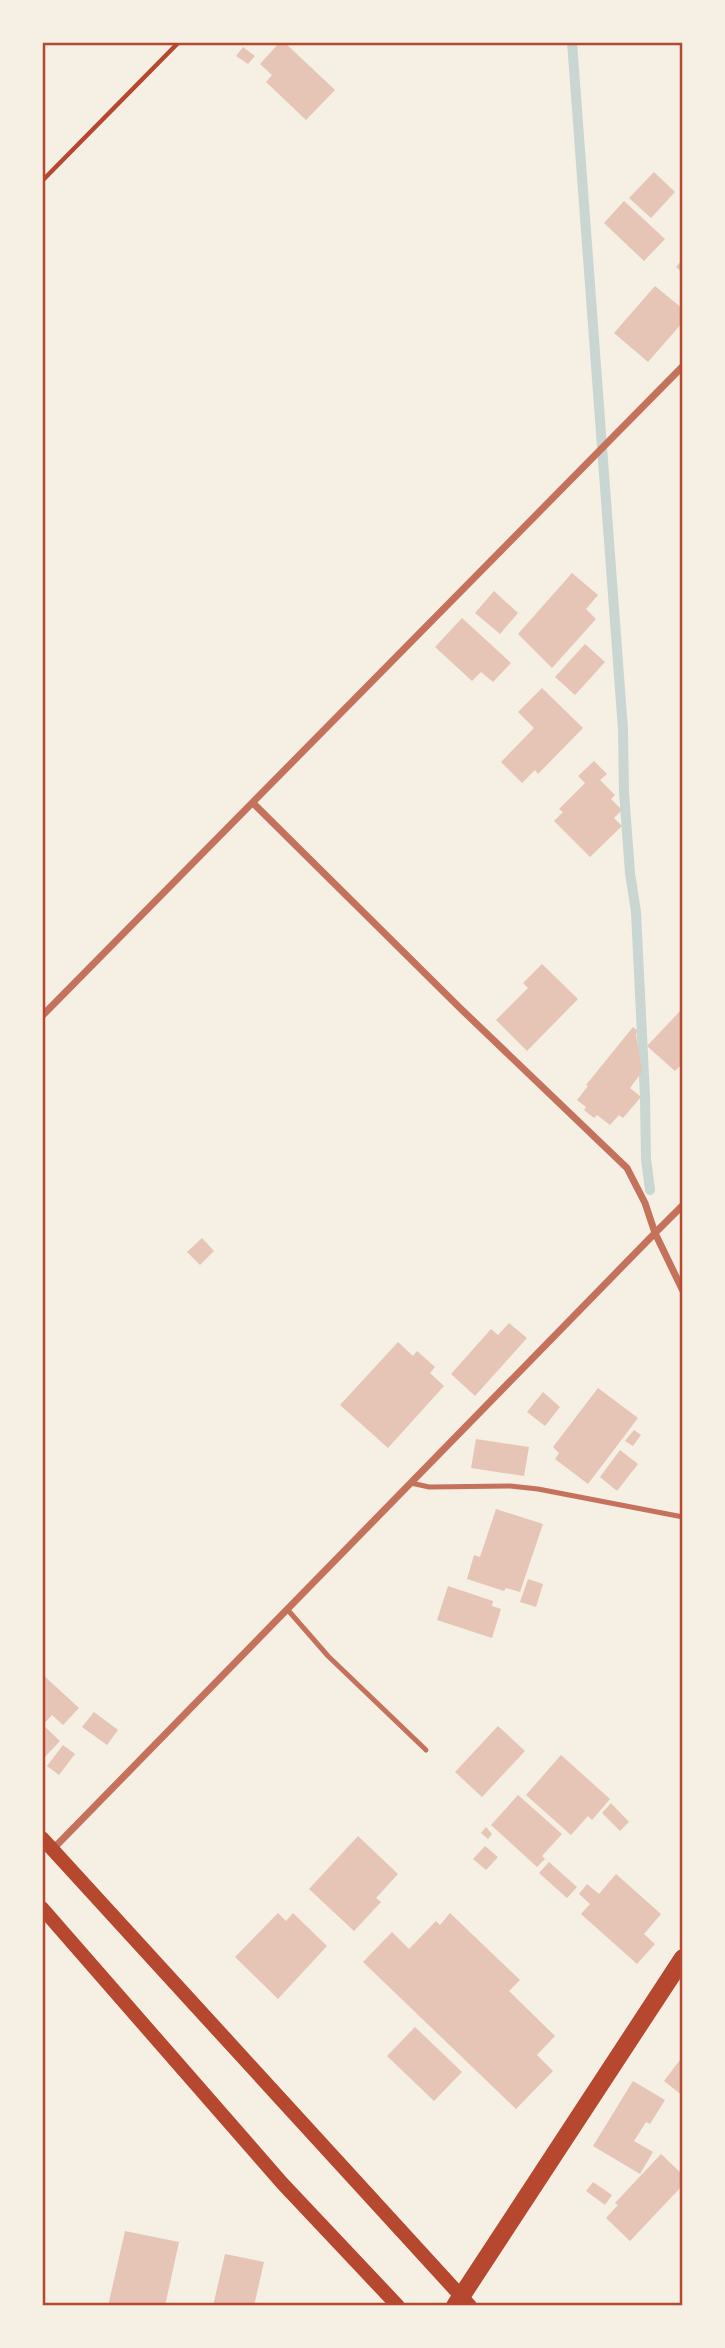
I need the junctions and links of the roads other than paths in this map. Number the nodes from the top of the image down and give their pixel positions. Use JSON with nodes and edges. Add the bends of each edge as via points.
{"nodes":[{"id":1,"x":683,"y":366,"type":"edge"},
{"id":2,"x":253,"y":803,"type":"junction"},
{"id":3,"x":42,"y":1016,"type":"edge"},
{"id":4,"x":683,"y":1205,"type":"edge"},
{"id":5,"x":655,"y":1233,"type":"junction"},
{"id":6,"x":683,"y":1290,"type":"edge"},
{"id":7,"x":411,"y":1483,"type":"junction"},
{"id":8,"x":683,"y":1517,"type":"edge"},
{"id":9,"x":288,"y":1609,"type":"junction"},
{"id":10,"x":426,"y":1750,"type":"dead end"},
{"id":11,"x":42,"y":1838,"type":"edge"},
{"id":12,"x":53,"y":1850,"type":"junction"},
{"id":13,"x":42,"y":1908,"type":"edge"},
{"id":14,"x":683,"y":1958,"type":"edge"},
{"id":15,"x":462,"y":2303,"type":"edge"},
{"id":16,"x":398,"y":2306,"type":"edge"}],
"edges":[{"from":1,"to":2,"type":"street"},
{"from":2,"to":3,"type":"street"},
{"from":2,"to":5,"type":"street","via":[[627,1168]]},
{"from":4,"to":5,"type":"street"},
{"from":5,"to":6,"type":"street"},
{"from":5,"to":7,"type":"street"},
{"from":7,"to":8,"type":"lane","via":[[538,1489]]},
{"from":7,"to":9,"type":"street"},
{"from":9,"to":10,"type":"lane","via":[[328,1657]]},
{"from":9,"to":12,"type":"street"},
{"from":11,"to":12,"type":"main road"},
{"from":12,"to":15,"type":"main road"},
{"from":13,"to":16,"type":"main road","via":[[282,2183]]},
{"from":14,"to":15,"type":"main road"}]}
